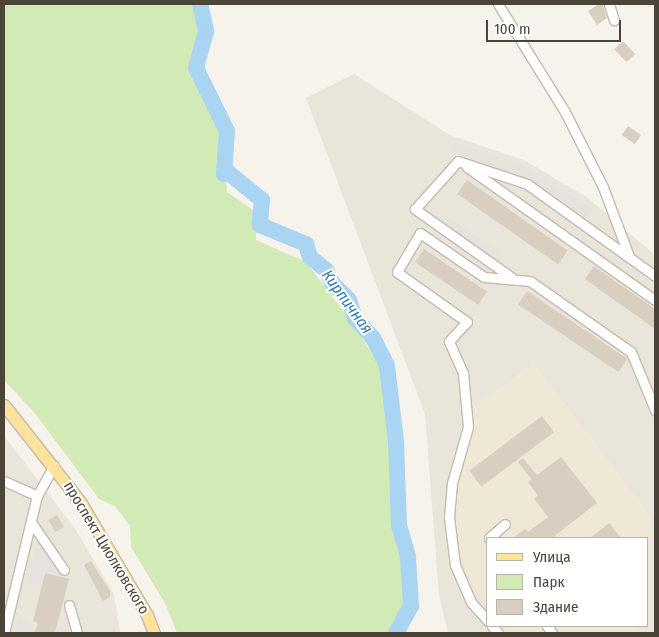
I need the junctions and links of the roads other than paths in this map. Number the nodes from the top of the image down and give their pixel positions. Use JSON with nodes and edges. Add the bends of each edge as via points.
{"nodes":[{"id":1,"x":498,"y":4,"type":"edge"},
{"id":2,"x":609,"y":4,"type":"edge"},
{"id":3,"x":614,"y":20,"type":"dead end"},
{"id":4,"x":458,"y":161,"type":"junction"},
{"id":5,"x":629,"y":256,"type":"junction"},
{"id":6,"x":655,"y":276,"type":"edge"},
{"id":7,"x":511,"y":278,"type":"junction"},
{"id":8,"x":655,"y":300,"type":"edge"},
{"id":9,"x":4,"y":405,"type":"edge"},
{"id":10,"x":655,"y":410,"type":"edge"},
{"id":11,"x":54,"y":465,"type":"junction"},
{"id":12,"x":4,"y":481,"type":"edge"},
{"id":13,"x":37,"y":496,"type":"junction"},
{"id":14,"x":31,"y":522,"type":"junction"},
{"id":15,"x":505,"y":524,"type":"dead end"},
{"id":16,"x":490,"y":537,"type":"edge"},
{"id":17,"x":64,"y":570,"type":"dead end"},
{"id":18,"x":69,"y":605,"type":"dead end"},
{"id":19,"x":487,"y":621,"type":"edge"},
{"id":20,"x":4,"y":633,"type":"edge"},
{"id":21,"x":77,"y":633,"type":"edge"},
{"id":22,"x":154,"y":633,"type":"edge"}],
"edges":[{"from":1,"to":5,"type":"street","via":[[569,120],[603,188]]},
{"from":2,"to":3,"type":"street"},
{"from":4,"to":5,"type":"street","via":[[527,184]]},
{"from":4,"to":7,"type":"street","via":[[415,209]]},
{"from":4,"to":8,"type":"street"},
{"from":5,"to":6,"type":"street"},
{"from":7,"to":10,"type":"street","via":[[530,281],[631,352]]},
{"from":7,"to":19,"type":"street","via":[[484,276],[420,234],[397,272],[467,322],[449,341],[463,372],[468,427],[452,483],[449,517],[455,565],[471,602]]},
{"from":9,"to":11,"type":"main road","name":"проспект Циолковского"},
{"from":11,"to":13,"type":"street","name":"проспект Циолковского"},
{"from":11,"to":22,"type":"main road","name":"проспект Циолковского","via":[[81,503],[147,615]]},
{"from":12,"to":13,"type":"street"},
{"from":13,"to":14,"type":"street","name":"проспект Циолковского"},
{"from":14,"to":17,"type":"street"},
{"from":14,"to":20,"type":"street","name":"проспект Циолковского"},
{"from":15,"to":16,"type":"street"},
{"from":18,"to":21,"type":"street"}]}
